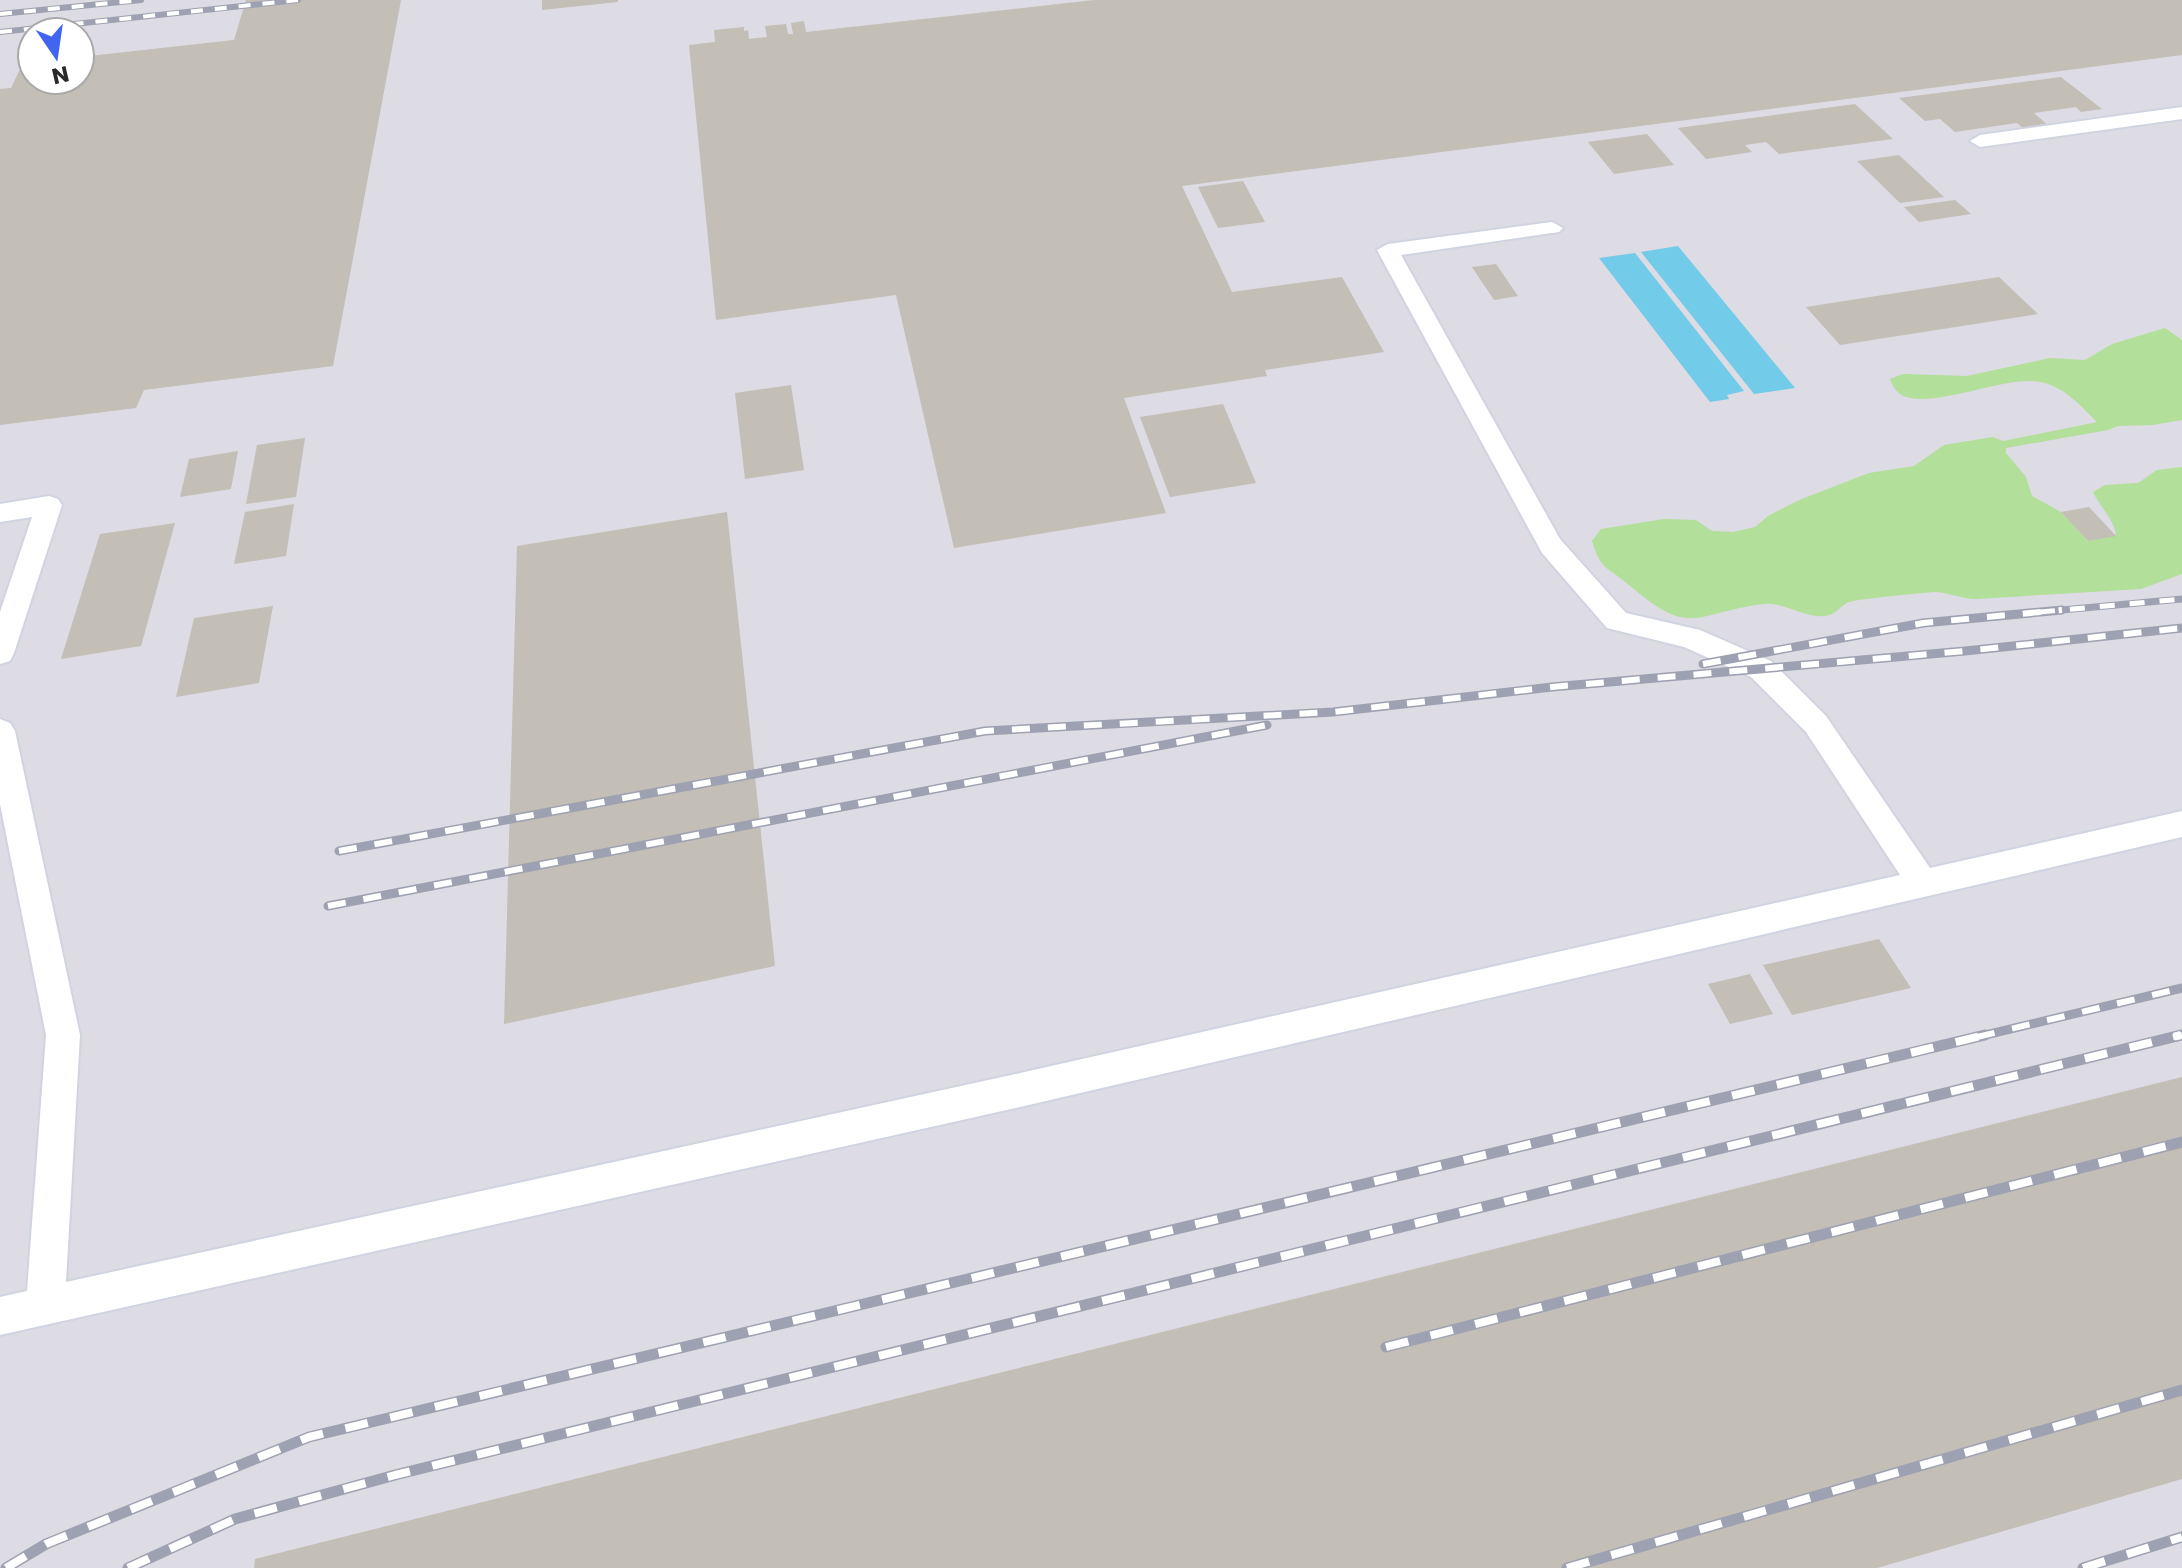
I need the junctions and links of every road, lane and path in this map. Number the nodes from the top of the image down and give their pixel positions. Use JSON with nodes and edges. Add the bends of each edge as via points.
{"nodes":[{"id":1,"x":2182,"y":113,"type":"edge"},
{"id":2,"x":1980,"y":141,"type":"dead end"},
{"id":3,"x":1552,"y":228,"type":"dead end"},
{"id":4,"x":0,"y":513,"type":"edge"},
{"id":5,"x":0,"y":653,"type":"edge"},
{"id":6,"x":0,"y":731,"type":"edge"},
{"id":7,"x":2182,"y":824,"type":"edge"},
{"id":8,"x":1923,"y":883,"type":"junction"},
{"id":9,"x":45,"y":1306,"type":"junction"},
{"id":10,"x":0,"y":1316,"type":"edge"}],
"edges":[{"from":1,"to":2,"type":"lane"},
{"from":3,"to":8,"type":"lane","via":[[1388,250],[1551,546],[1617,621],[1690,638],[1761,669],[1816,724]]},
{"from":4,"to":5,"type":"lane","via":[[49,505]]},
{"from":6,"to":9,"type":"lane","via":[[63,1035]]},
{"from":7,"to":8,"type":"lane"},
{"from":8,"to":9,"type":"lane"},
{"from":9,"to":10,"type":"lane"}]}
